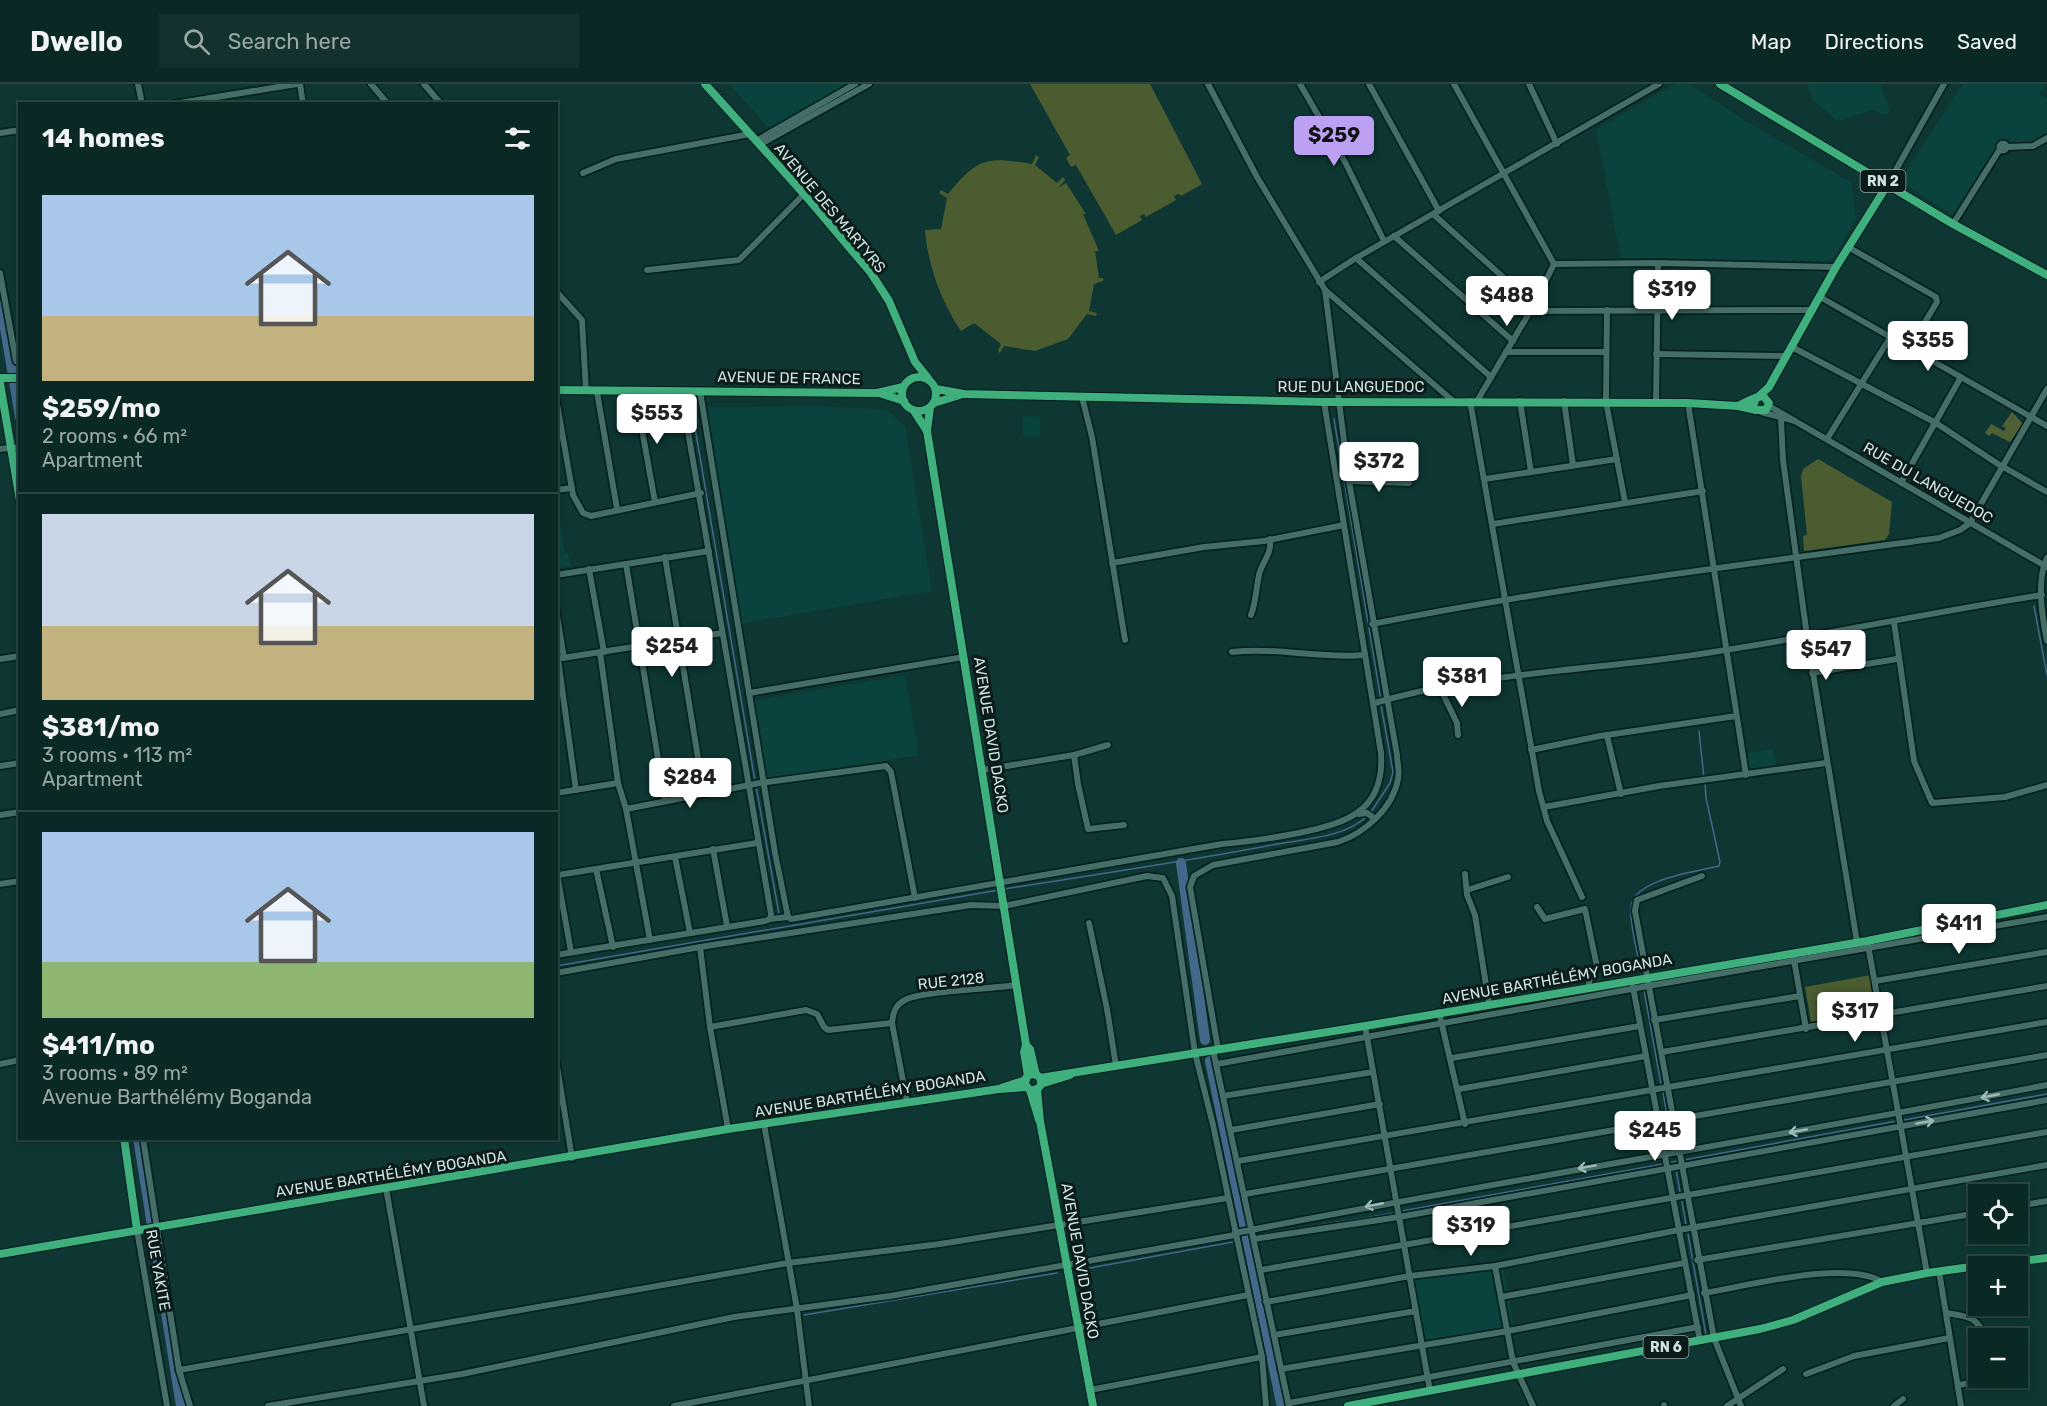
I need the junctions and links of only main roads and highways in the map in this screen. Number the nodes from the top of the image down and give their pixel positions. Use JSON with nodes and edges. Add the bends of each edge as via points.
{"nodes":[{"id":1,"x":705,"y":84,"type":"edge"},
{"id":2,"x":1720,"y":84,"type":"edge"},
{"id":3,"x":1888,"y":184,"type":"junction"},
{"id":4,"x":2047,"y":275,"type":"edge"},
{"id":5,"x":915,"y":362,"type":"junction"},
{"id":6,"x":18,"y":378,"type":"edge"},
{"id":7,"x":928,"y":378,"type":"junction"},
{"id":8,"x":910,"y":379,"type":"junction"},
{"id":9,"x":2,"y":380,"type":"edge"},
{"id":10,"x":903,"y":387,"type":"junction"},
{"id":11,"x":1769,"y":387,"type":"junction"},
{"id":12,"x":936,"y":389,"type":"junction"},
{"id":13,"x":558,"y":390,"type":"edge"},
{"id":14,"x":877,"y":393,"type":"junction"},
{"id":15,"x":964,"y":394,"type":"junction"},
{"id":16,"x":1757,"y":398,"type":"junction"},
{"id":17,"x":904,"y":401,"type":"junction"},
{"id":18,"x":1769,"y":403,"type":"junction"},
{"id":19,"x":932,"y":405,"type":"junction"},
{"id":20,"x":1738,"y":406,"type":"junction"},
{"id":21,"x":914,"y":411,"type":"junction"},
{"id":22,"x":1759,"y":411,"type":"junction"},
{"id":23,"x":927,"y":431,"type":"junction"},
{"id":24,"x":14,"y":447,"type":"edge"},
{"id":25,"x":18,"y":483,"type":"edge"},
{"id":26,"x":2047,"y":905,"type":"edge"},
{"id":27,"x":1033,"y":1082,"type":"junction"},
{"id":28,"x":124,"y":1140,"type":"edge"},
{"id":29,"x":140,"y":1229,"type":"junction"},
{"id":30,"x":0,"y":1254,"type":"edge"},
{"id":31,"x":2047,"y":1258,"type":"edge"},
{"id":32,"x":2028,"y":1260,"type":"edge"},
{"id":33,"x":1968,"y":1267,"type":"edge"},
{"id":34,"x":1093,"y":1406,"type":"edge"},
{"id":35,"x":1348,"y":1406,"type":"edge"}],
"edges":[{"from":1,"to":5,"type":"main road","name":"AVENUE DES MARTYRS","via":[[870,273],[889,301]]},
{"from":2,"to":3,"type":"main road","number":"RN 2"},
{"from":3,"to":4,"type":"main road","number":"RN 2"},
{"from":3,"to":11,"type":"main road"},
{"from":5,"to":7,"type":"main road","name":"AVENUE DES MARTYRS"},
{"from":5,"to":8,"type":"main road"},
{"from":6,"to":9,"type":"main road"},
{"from":7,"to":8,"type":"main road"},
{"from":7,"to":12,"type":"main road"},
{"from":8,"to":10,"type":"main road"},
{"from":9,"to":24,"type":"main road"},
{"from":10,"to":14,"type":"main road","name":"AVENUE DE FRANCE"},
{"from":10,"to":17,"type":"main road"},
{"from":11,"to":16,"type":"main road"},
{"from":11,"to":18,"type":"main road"},
{"from":12,"to":15,"type":"main road","name":"RUE DU LANGUEDOC"},
{"from":12,"to":19,"type":"main road"},
{"from":13,"to":14,"type":"main road","name":"AVENUE DE FRANCE"},
{"from":14,"to":17,"type":"main road","name":"AVENUE DE FRANCE"},
{"from":15,"to":19,"type":"main road","name":"RUE DU LANGUEDOC"},
{"from":15,"to":20,"type":"main road","name":"RUE DU LANGUEDOC"},
{"from":16,"to":18,"type":"main road","via":[[1765,397]]},
{"from":16,"to":20,"type":"main road"},
{"from":16,"to":22,"type":"main road","via":[[1753,406]]},
{"from":17,"to":21,"type":"main road"},
{"from":18,"to":22,"type":"main road"},
{"from":19,"to":21,"type":"main road"},
{"from":19,"to":23,"type":"main road","name":"AVENUE DAVID DACKO"},
{"from":20,"to":22,"type":"main road","name":"RUE DU LANGUEDOC"},
{"from":21,"to":23,"type":"main road","name":"AVENUE DAVID DACKO"},
{"from":23,"to":27,"type":"main road","name":"AVENUE DAVID DACKO"},
{"from":24,"to":25,"type":"main road"},
{"from":26,"to":27,"type":"main road","name":"AVENUE BARTHÉLÉMY BOGANDA","via":[[1868,944],[1857,942],[1647,981],[1589,987]]},
{"from":27,"to":29,"type":"main road","name":"AVENUE BARTHÉLÉMY BOGANDA","via":[[728,1129]]},
{"from":27,"to":34,"type":"main road","name":"AVENUE DAVID DACKO"},
{"from":28,"to":29,"type":"main road","name":"RUE YAKITE"},
{"from":29,"to":30,"type":"main road","name":"AVENUE BARTHÉLÉMY BOGANDA"},
{"from":31,"to":32,"type":"main road","number":"RN 6"},
{"from":33,"to":35,"type":"main road","number":"RN 6","via":[[1882,1282],[1793,1320],[1714,1338]]}]}
